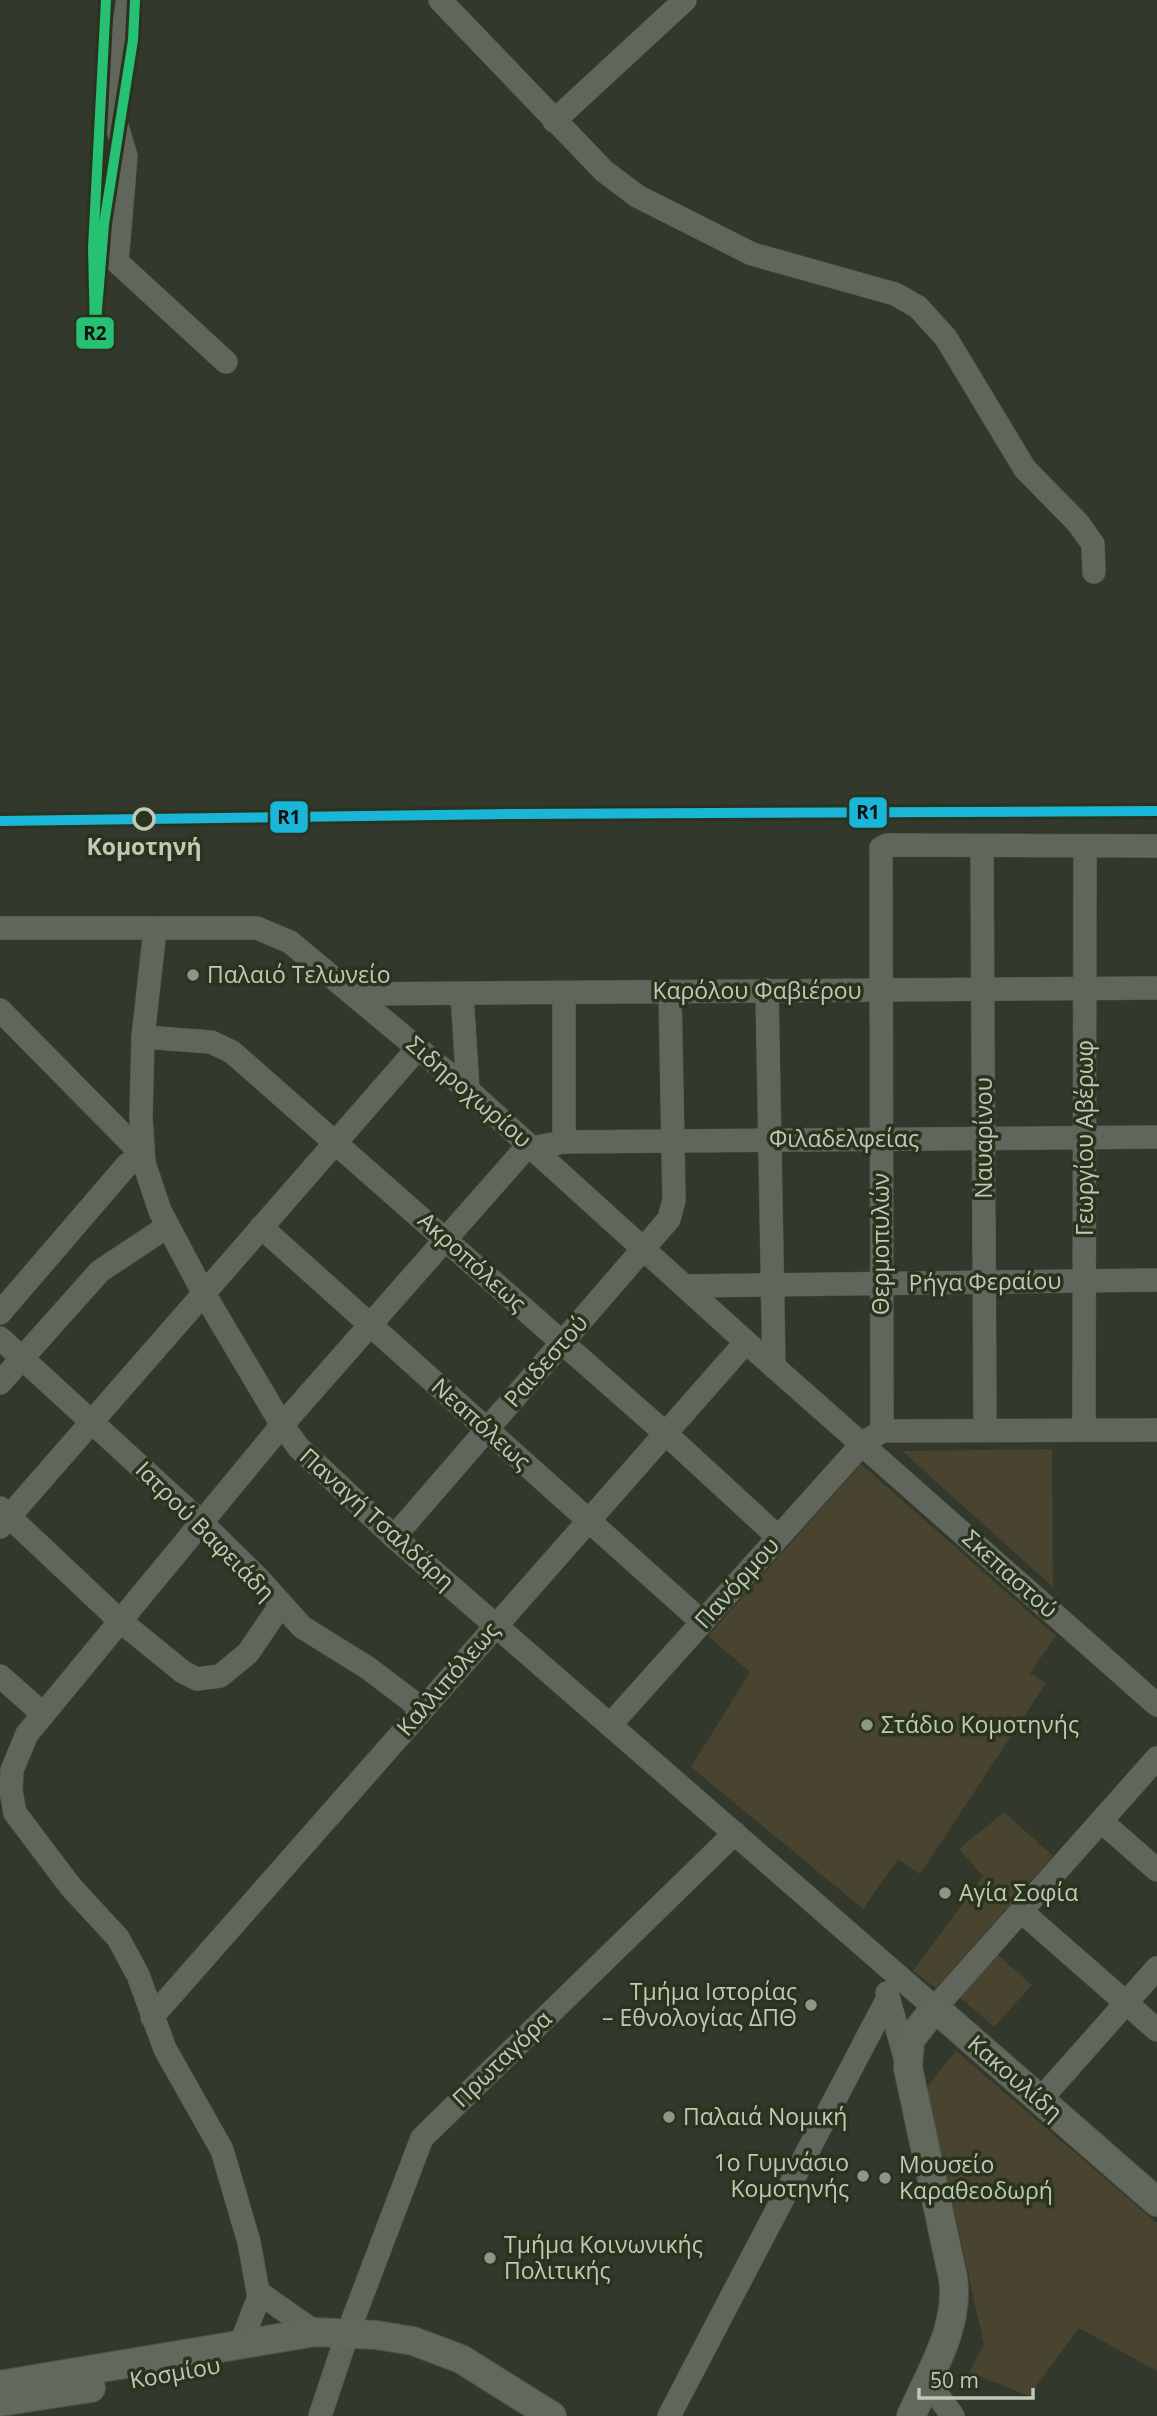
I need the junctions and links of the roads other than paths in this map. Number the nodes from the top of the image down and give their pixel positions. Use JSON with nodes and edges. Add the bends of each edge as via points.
{"nodes":[{"id":1,"x":128,"y":0,"type":"edge"},
{"id":2,"x":440,"y":0,"type":"edge"},
{"id":3,"x":685,"y":0,"type":"edge"},
{"id":4,"x":554,"y":121,"type":"junction"},
{"id":5,"x":226,"y":362,"type":"dead end"},
{"id":6,"x":1094,"y":572,"type":"dead end"},
{"id":7,"x":982,"y":846,"type":"junction"},
{"id":8,"x":1085,"y":846,"type":"junction"},
{"id":9,"x":1157,"y":846,"type":"edge"},
{"id":10,"x":0,"y":928,"type":"edge"},
{"id":11,"x":155,"y":930,"type":"junction"},
{"id":12,"x":1157,"y":988,"type":"edge"},
{"id":13,"x":983,"y":989,"type":"junction"},
{"id":14,"x":1085,"y":989,"type":"junction"},
{"id":15,"x":766,"y":990,"type":"junction"},
{"id":16,"x":879,"y":990,"type":"junction"},
{"id":17,"x":670,"y":991,"type":"junction"},
{"id":18,"x":564,"y":993,"type":"junction"},
{"id":19,"x":356,"y":994,"type":"junction"},
{"id":20,"x":462,"y":994,"type":"junction"},
{"id":21,"x":0,"y":1010,"type":"edge"},
{"id":22,"x":143,"y":1037,"type":"junction"},
{"id":23,"x":418,"y":1048,"type":"junction"},
{"id":24,"x":468,"y":1090,"type":"junction"},
{"id":25,"x":1085,"y":1137,"type":"junction"},
{"id":26,"x":1157,"y":1137,"type":"edge"},
{"id":27,"x":984,"y":1138,"type":"junction"},
{"id":28,"x":880,"y":1139,"type":"junction"},
{"id":29,"x":769,"y":1140,"type":"junction"},
{"id":30,"x":673,"y":1141,"type":"junction"},
{"id":31,"x":335,"y":1142,"type":"junction"},
{"id":32,"x":564,"y":1142,"type":"junction"},
{"id":33,"x":532,"y":1146,"type":"junction"},
{"id":34,"x":142,"y":1154,"type":"junction"},
{"id":35,"x":168,"y":1226,"type":"junction"},
{"id":36,"x":261,"y":1227,"type":"junction"},
{"id":37,"x":444,"y":1238,"type":"junction"},
{"id":38,"x":643,"y":1249,"type":"junction"},
{"id":39,"x":1157,"y":1280,"type":"edge"},
{"id":40,"x":1085,"y":1281,"type":"junction"},
{"id":41,"x":984,"y":1282,"type":"junction"},
{"id":42,"x":881,"y":1284,"type":"junction"},
{"id":43,"x":773,"y":1285,"type":"junction"},
{"id":44,"x":687,"y":1286,"type":"junction"},
{"id":45,"x":203,"y":1292,"type":"junction"},
{"id":46,"x":0,"y":1314,"type":"edge"},
{"id":47,"x":370,"y":1324,"type":"junction"},
{"id":48,"x":0,"y":1338,"type":"edge"},
{"id":49,"x":746,"y":1342,"type":"junction"},
{"id":50,"x":562,"y":1343,"type":"junction"},
{"id":51,"x":22,"y":1357,"type":"junction"},
{"id":52,"x":774,"y":1367,"type":"junction"},
{"id":53,"x":0,"y":1383,"type":"edge"},
{"id":54,"x":91,"y":1420,"type":"junction"},
{"id":55,"x":282,"y":1425,"type":"junction"},
{"id":56,"x":487,"y":1429,"type":"junction"},
{"id":57,"x":985,"y":1430,"type":"junction"},
{"id":58,"x":1084,"y":1430,"type":"junction"},
{"id":59,"x":1157,"y":1430,"type":"edge"},
{"id":60,"x":665,"y":1433,"type":"junction"},
{"id":61,"x":873,"y":1437,"type":"junction"},
{"id":62,"x":3,"y":1517,"type":"edge"},
{"id":63,"x":589,"y":1520,"type":"junction"},
{"id":64,"x":202,"y":1523,"type":"junction"},
{"id":65,"x":778,"y":1536,"type":"junction"},
{"id":66,"x":394,"y":1537,"type":"junction"},
{"id":67,"x":280,"y":1606,"type":"junction"},
{"id":68,"x":119,"y":1620,"type":"junction"},
{"id":69,"x":702,"y":1622,"type":"junction"},
{"id":70,"x":496,"y":1625,"type":"junction"},
{"id":71,"x":0,"y":1676,"type":"edge"},
{"id":72,"x":1157,"y":1705,"type":"edge"},
{"id":73,"x":422,"y":1709,"type":"junction"},
{"id":74,"x":42,"y":1713,"type":"junction"},
{"id":75,"x":611,"y":1724,"type":"junction"},
{"id":76,"x":1157,"y":1758,"type":"edge"},
{"id":77,"x":1101,"y":1821,"type":"junction"},
{"id":78,"x":735,"y":1833,"type":"junction"},
{"id":79,"x":1157,"y":1870,"type":"edge"},
{"id":80,"x":1021,"y":1911,"type":"junction"},
{"id":81,"x":878,"y":1956,"type":"junction"},
{"id":82,"x":1157,"y":1968,"type":"edge"},
{"id":83,"x":888,"y":1998,"type":"junction"},
{"id":84,"x":1126,"y":2003,"type":"junction"},
{"id":85,"x":935,"y":2008,"type":"junction"},
{"id":86,"x":152,"y":2017,"type":"junction"},
{"id":87,"x":1157,"y":2030,"type":"edge"},
{"id":88,"x":908,"y":2068,"type":"junction"},
{"id":89,"x":1040,"y":2100,"type":"junction"},
{"id":90,"x":1155,"y":2198,"type":"edge"},
{"id":91,"x":260,"y":2294,"type":"junction"},
{"id":92,"x":315,"y":2332,"type":"junction"},
{"id":93,"x":346,"y":2335,"type":"junction"},
{"id":94,"x":240,"y":2346,"type":"junction"},
{"id":95,"x":934,"y":2364,"type":"junction"},
{"id":96,"x":12,"y":2401,"type":"edge"},
{"id":97,"x":523,"y":2407,"type":"edge"},
{"id":98,"x":320,"y":2416,"type":"edge"},
{"id":99,"x":552,"y":2416,"type":"edge"},
{"id":100,"x":669,"y":2416,"type":"edge"},
{"id":101,"x":911,"y":2416,"type":"edge"},
{"id":102,"x":953,"y":2416,"type":"edge"}],
"edges":[{"from":1,"to":5,"type":"street","via":[[114,85],[115,120],[126,156],[117,262]]},
{"from":2,"to":4,"type":"street"},
{"from":3,"to":4,"type":"street"},
{"from":4,"to":6,"type":"street","via":[[604,171],[637,196],[752,254],[895,295],[918,307],[946,338],[1026,469],[1093,544]]},
{"from":7,"to":8,"type":"street"},
{"from":7,"to":13,"type":"street","name":"Ναυαρίνου"},
{"from":7,"to":16,"type":"street","name":"Θερμοπυλών","via":[[881,848]]},
{"from":8,"to":9,"type":"street"},
{"from":8,"to":14,"type":"street","name":"Γεωργίου Αβέρωφ"},
{"from":10,"to":11,"type":"street","name":"Σιδηροχωρίου"},
{"from":11,"to":19,"type":"street","name":"Σιδηροχωρίου","via":[[257,928],[275,933]]},
{"from":11,"to":22,"type":"street","name":"Παναγή Τσαλδάρη"},
{"from":12,"to":14,"type":"street","name":"Καρόλου Φαβιέρου"},
{"from":13,"to":14,"type":"street","name":"Καρόλου Φαβιέρου"},
{"from":13,"to":16,"type":"street","name":"Καρόλου Φαβιέρου"},
{"from":13,"to":27,"type":"street","name":"Ναυαρίνου"},
{"from":14,"to":25,"type":"street","name":"Γεωργίου Αβέρωφ"},
{"from":15,"to":16,"type":"street","name":"Καρόλου Φαβιέρου"},
{"from":15,"to":17,"type":"street","name":"Καρόλου Φαβιέρου"},
{"from":15,"to":29,"type":"street"},
{"from":16,"to":28,"type":"street","name":"Θερμοπυλών"},
{"from":17,"to":18,"type":"street","name":"Καρόλου Φαβιέρου"},
{"from":17,"to":30,"type":"street","name":"Ραιδεστού"},
{"from":18,"to":20,"type":"street","name":"Καρόλου Φαβιέρου"},
{"from":18,"to":32,"type":"street"},
{"from":19,"to":20,"type":"street","name":"Καρόλου Φαβιέρου"},
{"from":19,"to":23,"type":"street","name":"Σιδηροχωρίου"},
{"from":20,"to":24,"type":"street"},
{"from":21,"to":34,"type":"street"},
{"from":22,"to":31,"type":"street","name":"Ακροπόλεως","via":[[223,1046]]},
{"from":22,"to":34,"type":"street","name":"Παναγή Τσαλδάρη"},
{"from":23,"to":24,"type":"street","name":"Σιδηροχωρίου"},
{"from":23,"to":31,"type":"street"},
{"from":24,"to":33,"type":"street","name":"Σιδηροχωρίου"},
{"from":25,"to":26,"type":"street","name":"Φιλαδελφείας"},
{"from":25,"to":27,"type":"street","name":"Φιλαδελφείας"},
{"from":25,"to":40,"type":"street","name":"Γεωργίου Αβέρωφ"},
{"from":27,"to":28,"type":"street","name":"Φιλαδελφείας"},
{"from":27,"to":41,"type":"street","name":"Ναυαρίνου"},
{"from":28,"to":29,"type":"street","name":"Φιλαδελφείας"},
{"from":28,"to":42,"type":"street","name":"Θερμοπυλών"},
{"from":29,"to":30,"type":"street","name":"Φιλαδελφείας"},
{"from":29,"to":43,"type":"street"},
{"from":30,"to":32,"type":"street","name":"Φιλαδελφείας"},
{"from":30,"to":38,"type":"street","name":"Ραιδεστού","via":[[673,1209]]},
{"from":31,"to":36,"type":"street"},
{"from":31,"to":37,"type":"street","name":"Ακροπόλεως"},
{"from":32,"to":33,"type":"street","name":"Φιλαδελφείας"},
{"from":33,"to":37,"type":"street","via":[[514,1158]]},
{"from":33,"to":38,"type":"street","name":"Σιδηροχωρίου"},
{"from":34,"to":35,"type":"street","name":"Παναγή Τσαλδάρη"},
{"from":34,"to":46,"type":"street","via":[[127,1165]]},
{"from":35,"to":45,"type":"street","name":"Παναγή Τσαλδάρη"},
{"from":35,"to":51,"type":"street","via":[[100,1271]]},
{"from":36,"to":45,"type":"street"},
{"from":36,"to":47,"type":"street","name":"Νεαπόλεως"},
{"from":37,"to":47,"type":"street"},
{"from":37,"to":50,"type":"street","name":"Ακροπόλεως"},
{"from":38,"to":44,"type":"street","name":"Σιδηροχωρίου"},
{"from":38,"to":50,"type":"street","name":"Ραιδεστού"},
{"from":39,"to":40,"type":"street","name":"Ρήγα Φεραίου"},
{"from":40,"to":41,"type":"street","name":"Ρήγα Φεραίου"},
{"from":40,"to":58,"type":"street","name":"Γεωργίου Αβέρωφ"},
{"from":41,"to":42,"type":"street","name":"Ρήγα Φεραίου"},
{"from":41,"to":57,"type":"street","name":"Ναυαρίνου"},
{"from":42,"to":43,"type":"street","name":"Ρήγα Φεραίου"},
{"from":42,"to":61,"type":"street","name":"Θερμοπυλών"},
{"from":43,"to":44,"type":"street","name":"Ρήγα Φεραίου"},
{"from":43,"to":52,"type":"street"},
{"from":44,"to":49,"type":"street","name":"Σιδηροχωρίου"},
{"from":45,"to":54,"type":"street"},
{"from":45,"to":55,"type":"street","name":"Παναγή Τσαλδάρη"},
{"from":47,"to":55,"type":"street"},
{"from":47,"to":56,"type":"street","name":"Νεαπόλεως"},
{"from":48,"to":51,"type":"street","name":"Ιατρού Βαφειάδη"},
{"from":49,"to":52,"type":"street","name":"Σιδηροχωρίου"},
{"from":49,"to":60,"type":"street","name":"Καλλιπόλεως"},
{"from":50,"to":56,"type":"street","name":"Ραιδεστού"},
{"from":50,"to":60,"type":"street","name":"Ακροπόλεως"},
{"from":51,"to":53,"type":"street"},
{"from":51,"to":54,"type":"street","name":"Ιατρού Βαφειάδη"},
{"from":52,"to":61,"type":"street","name":"Σιδηροχωρίου"},
{"from":54,"to":62,"type":"street"},
{"from":54,"to":64,"type":"street","name":"Ιατρού Βαφειάδη"},
{"from":55,"to":64,"type":"street"},
{"from":55,"to":66,"type":"street","name":"Παναγή Τσαλδάρη","via":[[299,1448]]},
{"from":56,"to":63,"type":"street","name":"Νεαπόλεως"},
{"from":56,"to":66,"type":"street","name":"Ραιδεστού"},
{"from":57,"to":58,"type":"street"},
{"from":57,"to":61,"type":"street"},
{"from":58,"to":59,"type":"street"},
{"from":60,"to":63,"type":"street","name":"Καλλιπόλεως"},
{"from":60,"to":65,"type":"street","name":"Ακροπόλεως"},
{"from":61,"to":65,"type":"street","name":"Πανόρμου"},
{"from":61,"to":72,"type":"street","name":"Σκεπαστού"},
{"from":62,"to":68,"type":"street"},
{"from":63,"to":69,"type":"street","name":"Νεαπόλεως"},
{"from":63,"to":70,"type":"street","name":"Καλλιπόλεως"},
{"from":64,"to":67,"type":"street","name":"Ιατρού Βαφειάδη"},
{"from":64,"to":68,"type":"street"},
{"from":65,"to":69,"type":"street","name":"Πανόρμου"},
{"from":66,"to":70,"type":"street","name":"Παναγή Τσαλδάρη"},
{"from":67,"to":68,"type":"street","via":[[248,1653],[220,1676],[205,1680],[183,1672]]},
{"from":67,"to":73,"type":"street","name":"Ιατρού Βαφειάδη","via":[[312,1636],[368,1668]]},
{"from":68,"to":74,"type":"street"},
{"from":69,"to":75,"type":"street","name":"Πανόρμου"},
{"from":70,"to":73,"type":"street","name":"Καλλιπόλεως"},
{"from":70,"to":75,"type":"street","name":"Παναγή Τσαλδάρη"},
{"from":71,"to":74,"type":"street"},
{"from":73,"to":86,"type":"street","name":"Καλλιπόλεως"},
{"from":74,"to":86,"type":"street","via":[[18,1751],[12,1770],[15,1813],[71,1887],[118,1938],[138,1975]]},
{"from":75,"to":78,"type":"street","name":"Παναγή Τσαλδάρη"},
{"from":76,"to":77,"type":"street"},
{"from":77,"to":79,"type":"street"},
{"from":77,"to":80,"type":"street"},
{"from":78,"to":81,"type":"street","name":"Παναγή Τσαλδάρη"},
{"from":78,"to":93,"type":"street","name":"Πρωταγόρα","via":[[425,2134]]},
{"from":80,"to":84,"type":"street"},
{"from":80,"to":85,"type":"street"},
{"from":81,"to":83,"type":"street"},
{"from":81,"to":85,"type":"street","name":"Κακουλίδη"},
{"from":82,"to":84,"type":"street"},
{"from":83,"to":88,"type":"street"},
{"from":83,"to":100,"type":"street"},
{"from":84,"to":87,"type":"street"},
{"from":84,"to":89,"type":"street"},
{"from":85,"to":88,"type":"main road","via":[[910,2040]]},
{"from":85,"to":89,"type":"main road","name":"Κακουλίδη"},
{"from":86,"to":91,"type":"street","via":[[222,2150]]},
{"from":88,"to":95,"type":"main road","via":[[955,2292],[953,2316]]},
{"from":89,"to":90,"type":"main road","name":"Κακουλίδη"},
{"from":91,"to":92,"type":"street"},
{"from":91,"to":94,"type":"street"},
{"from":92,"to":93,"type":"main road","name":"Κοσμίου"},
{"from":92,"to":94,"type":"main road","name":"Κοσμίου"},
{"from":93,"to":96,"type":"main road","name":"Κοσμίου","via":[[314,2350]]},
{"from":93,"to":97,"type":"main road","name":"Κοσμίου","via":[[387,2336],[428,2345],[479,2369]]},
{"from":93,"to":98,"type":"street","name":"Πρωταγόρα"},
{"from":94,"to":96,"type":"main road","name":"Κοσμίου"},
{"from":95,"to":101,"type":"main road"},
{"from":95,"to":102,"type":"street","via":[[938,2396]]},
{"from":97,"to":99,"type":"main road","name":"Κοσμίου"}]}
